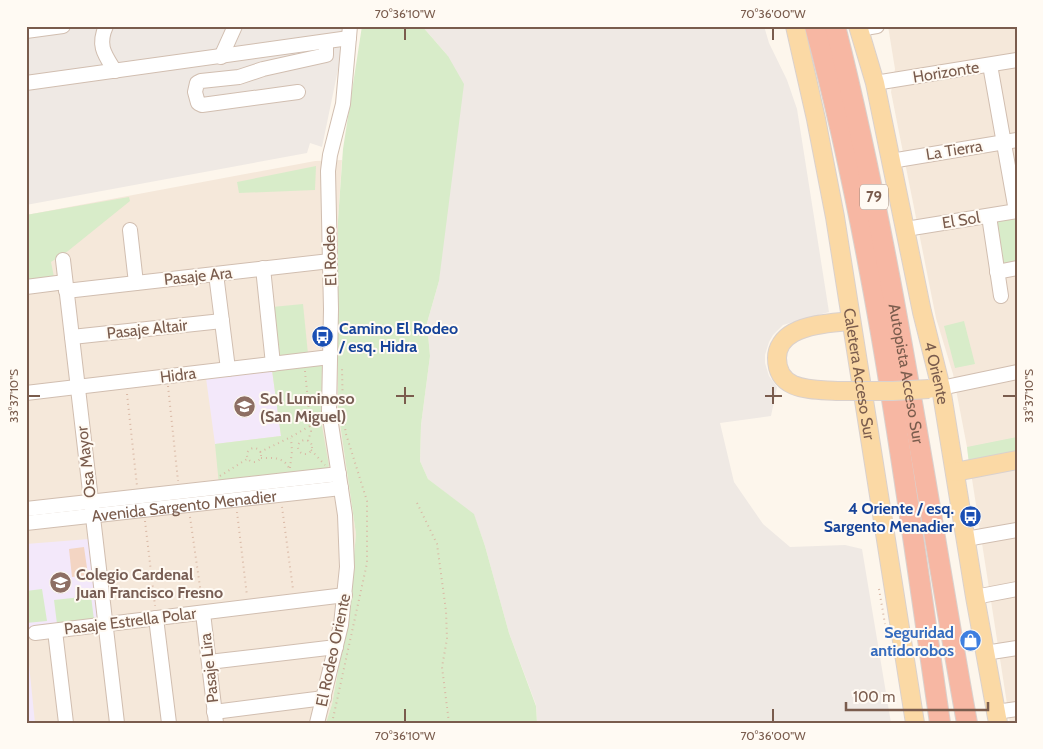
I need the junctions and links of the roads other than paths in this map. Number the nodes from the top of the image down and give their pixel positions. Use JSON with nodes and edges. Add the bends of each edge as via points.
{"nodes":[{"id":1,"x":63,"y":26,"type":"edge"},
{"id":2,"x":106,"y":26,"type":"edge"},
{"id":3,"x":235,"y":26,"type":"edge"},
{"id":4,"x":795,"y":26,"type":"edge"},
{"id":5,"x":814,"y":26,"type":"edge"},
{"id":6,"x":835,"y":26,"type":"edge"},
{"id":7,"x":877,"y":26,"type":"edge"},
{"id":8,"x":859,"y":28,"type":"edge"},
{"id":9,"x":26,"y":31,"type":"edge"},
{"id":10,"x":350,"y":32,"type":"edge"},
{"id":11,"x":326,"y":42,"type":"junction"},
{"id":12,"x":221,"y":57,"type":"junction"},
{"id":13,"x":1017,"y":60,"type":"edge"},
{"id":14,"x":990,"y":64,"type":"junction"},
{"id":15,"x":115,"y":71,"type":"junction"},
{"id":16,"x":26,"y":83,"type":"edge"},
{"id":17,"x":875,"y":83,"type":"junction"},
{"id":18,"x":298,"y":92,"type":"dead end"},
{"id":19,"x":1010,"y":141,"type":"edge"},
{"id":20,"x":891,"y":160,"type":"junction"},
{"id":21,"x":1016,"y":211,"type":"edge"},
{"id":22,"x":988,"y":216,"type":"junction"},
{"id":23,"x":130,"y":230,"type":"dead end"},
{"id":24,"x":906,"y":230,"type":"junction"},
{"id":25,"x":62,"y":260,"type":"dead end"},
{"id":26,"x":330,"y":261,"type":"junction"},
{"id":27,"x":263,"y":268,"type":"junction"},
{"id":28,"x":1017,"y":268,"type":"edge"},
{"id":29,"x":997,"y":272,"type":"junction"},
{"id":30,"x":216,"y":274,"type":"junction"},
{"id":31,"x":136,"y":283,"type":"junction"},
{"id":32,"x":66,"y":286,"type":"junction"},
{"id":33,"x":26,"y":287,"type":"edge"},
{"id":34,"x":1001,"y":296,"type":"dead end"},
{"id":35,"x":850,"y":320,"type":"junction"},
{"id":36,"x":222,"y":321,"type":"junction"},
{"id":37,"x":72,"y":336,"type":"junction"},
{"id":38,"x":330,"y":358,"type":"junction"},
{"id":39,"x":273,"y":364,"type":"junction"},
{"id":40,"x":228,"y":369,"type":"junction"},
{"id":41,"x":1017,"y":372,"type":"edge"},
{"id":42,"x":78,"y":387,"type":"junction"},
{"id":43,"x":935,"y":388,"type":"junction"},
{"id":44,"x":26,"y":393,"type":"edge"},
{"id":45,"x":1017,"y":460,"type":"edge"},
{"id":46,"x":955,"y":472,"type":"junction"},
{"id":47,"x":340,"y":481,"type":"junction"},
{"id":48,"x":92,"y":501,"type":"junction"},
{"id":49,"x":26,"y":509,"type":"edge"},
{"id":50,"x":91,"y":515,"type":"junction"},
{"id":51,"x":26,"y":523,"type":"edge"},
{"id":52,"x":1017,"y":530,"type":"edge"},
{"id":53,"x":966,"y":539,"type":"junction"},
{"id":54,"x":1017,"y":590,"type":"edge"},
{"id":55,"x":345,"y":595,"type":"junction"},
{"id":56,"x":975,"y":597,"type":"junction"},
{"id":57,"x":203,"y":612,"type":"junction"},
{"id":58,"x":156,"y":618,"type":"junction"},
{"id":59,"x":105,"y":624,"type":"junction"},
{"id":60,"x":55,"y":631,"type":"junction"},
{"id":61,"x":35,"y":633,"type":"dead end"},
{"id":62,"x":336,"y":647,"type":"junction"},
{"id":63,"x":1017,"y":648,"type":"edge"},
{"id":64,"x":985,"y":653,"type":"junction"},
{"id":65,"x":209,"y":662,"type":"junction"},
{"id":66,"x":324,"y":698,"type":"junction"},
{"id":67,"x":1017,"y":709,"type":"edge"},
{"id":68,"x":215,"y":717,"type":"edge"},
{"id":69,"x":997,"y":718,"type":"edge"},
{"id":70,"x":66,"y":723,"type":"edge"},
{"id":71,"x":117,"y":723,"type":"edge"},
{"id":72,"x":168,"y":723,"type":"edge"},
{"id":73,"x":317,"y":723,"type":"edge"},
{"id":74,"x":915,"y":723,"type":"edge"},
{"id":75,"x":940,"y":723,"type":"edge"},
{"id":76,"x":967,"y":723,"type":"edge"}],
"edges":[{"from":1,"to":9,"type":"street"},
{"from":2,"to":15,"type":"street","via":[[101,42]]},
{"from":3,"to":12,"type":"street"},
{"from":4,"to":35,"type":"main road","name":"Caletera Acceso Sur","via":[[824,161]]},
{"from":5,"to":75,"type":"highway","name":"Autopista Acceso Sur","number":"79","via":[[865,243]]},
{"from":6,"to":76,"type":"highway","name":"Autopista Acceso Sur","number":"79","via":[[890,272]]},
{"from":7,"to":8,"type":"street"},
{"from":8,"to":17,"type":"main road","name":"4 Oriente"},
{"from":10,"to":11,"type":"street"},
{"from":10,"to":26,"type":"street","name":"El Rodeo","via":[[343,104],[329,163]]},
{"from":11,"to":12,"type":"street"},
{"from":11,"to":18,"type":"street","via":[[326,55],[238,77],[201,81],[195,86],[198,103],[202,105]]},
{"from":12,"to":15,"type":"street"},
{"from":13,"to":14,"type":"street","name":"Horizonte"},
{"from":14,"to":17,"type":"street","name":"Horizonte"},
{"from":14,"to":19,"type":"street"},
{"from":15,"to":16,"type":"street"},
{"from":17,"to":20,"type":"main road","name":"4 Oriente"},
{"from":19,"to":20,"type":"street","name":"La Tierra"},
{"from":19,"to":21,"type":"street"},
{"from":20,"to":24,"type":"main road","name":"4 Oriente"},
{"from":21,"to":22,"type":"street","name":"El Sol"},
{"from":22,"to":24,"type":"street","name":"El Sol"},
{"from":22,"to":29,"type":"street"},
{"from":23,"to":31,"type":"street"},
{"from":24,"to":43,"type":"main road","name":"4 Oriente"},
{"from":25,"to":32,"type":"street","name":"Osa Mayor"},
{"from":26,"to":27,"type":"street","name":"Pasaje Ara"},
{"from":26,"to":38,"type":"street","name":"El Rodeo"},
{"from":27,"to":30,"type":"street","name":"Pasaje Ara"},
{"from":27,"to":39,"type":"street"},
{"from":28,"to":29,"type":"street"},
{"from":29,"to":34,"type":"street"},
{"from":30,"to":31,"type":"street","name":"Pasaje Ara"},
{"from":30,"to":36,"type":"street"},
{"from":31,"to":32,"type":"street","name":"Pasaje Ara"},
{"from":32,"to":33,"type":"street","name":"Pasaje Ara"},
{"from":32,"to":37,"type":"street","name":"Osa Mayor"},
{"from":35,"to":43,"type":"main road","bridge":true,"via":[[799,330],[788,336],[777,354],[783,378],[804,388],[837,391]]},
{"from":35,"to":74,"type":"main road","name":"Caletera Acceso Sur"},
{"from":36,"to":37,"type":"street","name":"Pasaje Altair"},
{"from":36,"to":40,"type":"street"},
{"from":37,"to":42,"type":"street","name":"Osa Mayor"},
{"from":38,"to":39,"type":"street","name":"Hidra"},
{"from":38,"to":47,"type":"street","name":"El Rodeo","via":[[330,416]]},
{"from":39,"to":40,"type":"street","name":"Hidra"},
{"from":40,"to":42,"type":"street","name":"Hidra"},
{"from":41,"to":43,"type":"street"},
{"from":42,"to":44,"type":"street","name":"Hidra"},
{"from":42,"to":48,"type":"street","name":"Osa Mayor"},
{"from":43,"to":46,"type":"main road","name":"4 Oriente"},
{"from":45,"to":46,"type":"main road"},
{"from":46,"to":53,"type":"main road","name":"4 Oriente"},
{"from":47,"to":48,"type":"street","name":"Avenida Sargento Menadier"},
{"from":47,"to":50,"type":"street","name":"Avenida Sargento Menadier","via":[[281,494]]},
{"from":47,"to":55,"type":"street","name":"El Rodeo Oriente","via":[[346,542]]},
{"from":48,"to":49,"type":"street","name":"Avenida Sargento Menadier"},
{"from":48,"to":50,"type":"street","name":"Osa Mayor"},
{"from":50,"to":51,"type":"street","name":"Avenida Sargento Menadier"},
{"from":50,"to":59,"type":"street","name":"Osa Mayor"},
{"from":52,"to":53,"type":"street"},
{"from":53,"to":56,"type":"main road","name":"4 Oriente"},
{"from":54,"to":56,"type":"street"},
{"from":55,"to":57,"type":"street","name":"Pasaje Estrella Polar"},
{"from":55,"to":62,"type":"street","name":"El Rodeo Oriente"},
{"from":56,"to":64,"type":"main road","name":"4 Oriente"},
{"from":57,"to":58,"type":"street","name":"Pasaje Estrella Polar"},
{"from":57,"to":65,"type":"street","name":"Pasaje Lira"},
{"from":58,"to":59,"type":"street","name":"Pasaje Estrella Polar"},
{"from":58,"to":72,"type":"street"},
{"from":59,"to":60,"type":"street","name":"Pasaje Estrella Polar"},
{"from":59,"to":71,"type":"street","name":"Osa Mayor"},
{"from":60,"to":61,"type":"street","name":"Pasaje Estrella Polar"},
{"from":60,"to":70,"type":"street"},
{"from":62,"to":65,"type":"street"},
{"from":62,"to":66,"type":"street","name":"El Rodeo Oriente"},
{"from":63,"to":64,"type":"street"},
{"from":64,"to":69,"type":"main road","name":"4 Oriente"},
{"from":65,"to":68,"type":"street","name":"Pasaje Lira"},
{"from":66,"to":68,"type":"street"},
{"from":66,"to":73,"type":"street","name":"El Rodeo Oriente"},
{"from":67,"to":69,"type":"street"}]}
